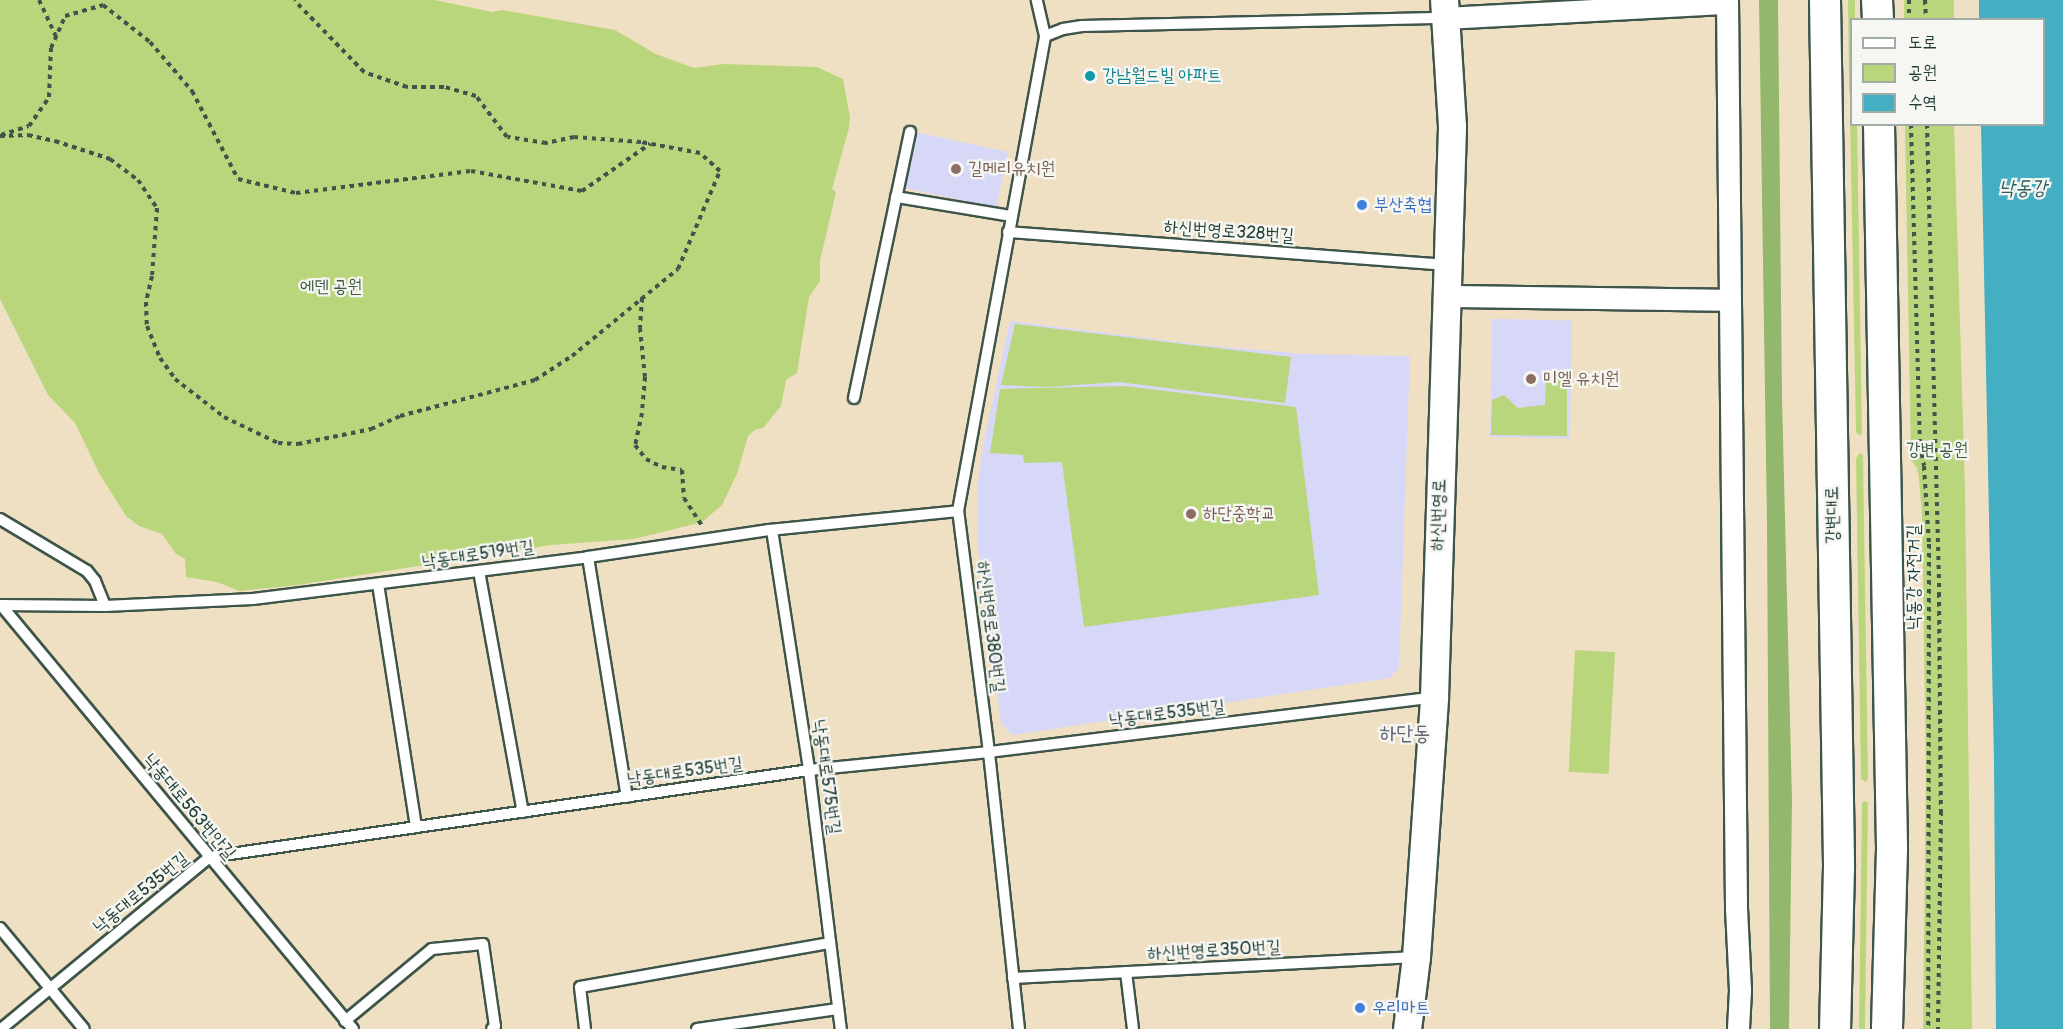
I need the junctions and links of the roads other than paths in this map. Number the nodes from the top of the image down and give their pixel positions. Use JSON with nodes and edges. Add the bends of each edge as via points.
{"nodes":[{"id":1,"x":1037,"y":0,"type":"edge"},
{"id":2,"x":1825,"y":0,"type":"edge"},
{"id":3,"x":1877,"y":0,"type":"edge"},
{"id":4,"x":1727,"y":2,"type":"edge"},
{"id":5,"x":1445,"y":9,"type":"edge"},
{"id":6,"x":1878,"y":18,"type":"edge"},
{"id":7,"x":1045,"y":36,"type":"junction"},
{"id":8,"x":1880,"y":126,"type":"edge"},
{"id":9,"x":910,"y":132,"type":"dead end"},
{"id":10,"x":896,"y":197,"type":"junction"},
{"id":11,"x":1011,"y":216,"type":"junction"},
{"id":12,"x":1008,"y":232,"type":"junction"},
{"id":13,"x":1447,"y":265,"type":"junction"},
{"id":14,"x":1446,"y":296,"type":"junction"},
{"id":15,"x":1730,"y":300,"type":"junction"},
{"id":16,"x":854,"y":398,"type":"dead end"},
{"id":17,"x":958,"y":511,"type":"junction"},
{"id":18,"x":0,"y":519,"type":"edge"},
{"id":19,"x":772,"y":530,"type":"junction"},
{"id":20,"x":588,"y":557,"type":"junction"},
{"id":21,"x":479,"y":571,"type":"junction"},
{"id":22,"x":378,"y":584,"type":"junction"},
{"id":23,"x":0,"y":605,"type":"edge"},
{"id":24,"x":105,"y":606,"type":"junction"},
{"id":25,"x":1434,"y":697,"type":"junction"},
{"id":26,"x":989,"y":752,"type":"junction"},
{"id":27,"x":809,"y":770,"type":"junction"},
{"id":28,"x":627,"y":797,"type":"junction"},
{"id":29,"x":523,"y":812,"type":"junction"},
{"id":30,"x":416,"y":827,"type":"junction"},
{"id":31,"x":210,"y":857,"type":"junction"},
{"id":32,"x":0,"y":928,"type":"edge"},
{"id":33,"x":830,"y":943,"type":"junction"},
{"id":34,"x":1416,"y":957,"type":"junction"},
{"id":35,"x":1126,"y":972,"type":"junction"},
{"id":36,"x":1013,"y":978,"type":"junction"},
{"id":37,"x":49,"y":989,"type":"junction"},
{"id":38,"x":838,"y":1008,"type":"junction"},
{"id":39,"x":349,"y":1025,"type":"edge"},
{"id":40,"x":1,"y":1029,"type":"edge"},
{"id":41,"x":84,"y":1029,"type":"edge"},
{"id":42,"x":492,"y":1029,"type":"edge"},
{"id":43,"x":585,"y":1029,"type":"edge"},
{"id":44,"x":697,"y":1029,"type":"edge"},
{"id":45,"x":841,"y":1029,"type":"edge"},
{"id":46,"x":1019,"y":1029,"type":"edge"},
{"id":47,"x":1133,"y":1029,"type":"edge"},
{"id":48,"x":1407,"y":1029,"type":"edge"},
{"id":49,"x":1738,"y":1029,"type":"edge"},
{"id":50,"x":1835,"y":1029,"type":"edge"},
{"id":51,"x":1887,"y":1029,"type":"edge"}],
"edges":[{"from":1,"to":7,"type":"lane"},
{"from":2,"to":50,"type":"main road","name":"강변대로","via":[[1839,867]]},
{"from":3,"to":6,"type":"main road"},
{"from":4,"to":5,"type":"street"},
{"from":4,"to":15,"type":"street"},
{"from":5,"to":7,"type":"lane","via":[[1082,26]]},
{"from":5,"to":13,"type":"street","name":"하신번영로","via":[[1452,126]]},
{"from":7,"to":11,"type":"lane"},
{"from":8,"to":51,"type":"main road","via":[[1892,849]]},
{"from":9,"to":10,"type":"lane"},
{"from":10,"to":11,"type":"lane"},
{"from":10,"to":16,"type":"lane"},
{"from":11,"to":12,"type":"lane","name":"하신번영로380번길"},
{"from":12,"to":13,"type":"lane","name":"하신번영로328번길"},
{"from":12,"to":17,"type":"lane","name":"하신번영로380번길"},
{"from":13,"to":14,"type":"street","name":"하신번영로"},
{"from":14,"to":15,"type":"street"},
{"from":14,"to":25,"type":"street","name":"하신번영로"},
{"from":15,"to":49,"type":"street"},
{"from":17,"to":19,"type":"lane","name":"낙동대로519번길"},
{"from":17,"to":26,"type":"lane","name":"하신번영로380번길"},
{"from":18,"to":24,"type":"lane","via":[[87,571]]},
{"from":19,"to":20,"type":"lane","name":"낙동대로519번길"},
{"from":19,"to":27,"type":"lane","name":"낙동대로575번길"},
{"from":20,"to":21,"type":"lane","name":"낙동대로519번길"},
{"from":20,"to":28,"type":"lane"},
{"from":21,"to":22,"type":"lane","name":"낙동대로519번길"},
{"from":21,"to":29,"type":"lane"},
{"from":22,"to":24,"type":"lane","name":"낙동대로519번길","via":[[253,599]]},
{"from":22,"to":30,"type":"lane"},
{"from":23,"to":24,"type":"lane","name":"낙동대로519번길"},
{"from":23,"to":31,"type":"lane","name":"낙동대로563번안길"},
{"from":25,"to":26,"type":"lane","name":"낙동대로535번길"},
{"from":25,"to":34,"type":"street","name":"하신번영로"},
{"from":26,"to":27,"type":"lane","name":"낙동대로535번길"},
{"from":26,"to":36,"type":"lane","name":"하신번영로380번길"},
{"from":27,"to":28,"type":"lane","name":"낙동대로535번길"},
{"from":27,"to":33,"type":"lane","name":"낙동대로575번길"},
{"from":28,"to":29,"type":"lane","name":"낙동대로535번길"},
{"from":29,"to":30,"type":"lane","name":"낙동대로535번길"},
{"from":30,"to":31,"type":"lane","name":"낙동대로535번길"},
{"from":31,"to":37,"type":"lane","name":"낙동대로535번길"},
{"from":31,"to":39,"type":"lane","name":"낙동대로563번안길"},
{"from":32,"to":37,"type":"lane"},
{"from":33,"to":38,"type":"lane","name":"낙동대로575번길"},
{"from":33,"to":43,"type":"lane","via":[[579,987]]},
{"from":34,"to":35,"type":"lane","name":"하신번영로350번길"},
{"from":34,"to":48,"type":"street","name":"하신번영로"},
{"from":35,"to":36,"type":"lane","name":"하신번영로350번길"},
{"from":35,"to":47,"type":"lane"},
{"from":36,"to":46,"type":"lane","name":"하신번영로380번길"},
{"from":37,"to":40,"type":"lane","name":"낙동대로535번길"},
{"from":37,"to":41,"type":"lane"},
{"from":38,"to":44,"type":"lane"},
{"from":38,"to":45,"type":"lane","name":"낙동대로575번길"},
{"from":39,"to":42,"type":"lane","via":[[432,949],[483,944],[495,1026]]}]}
